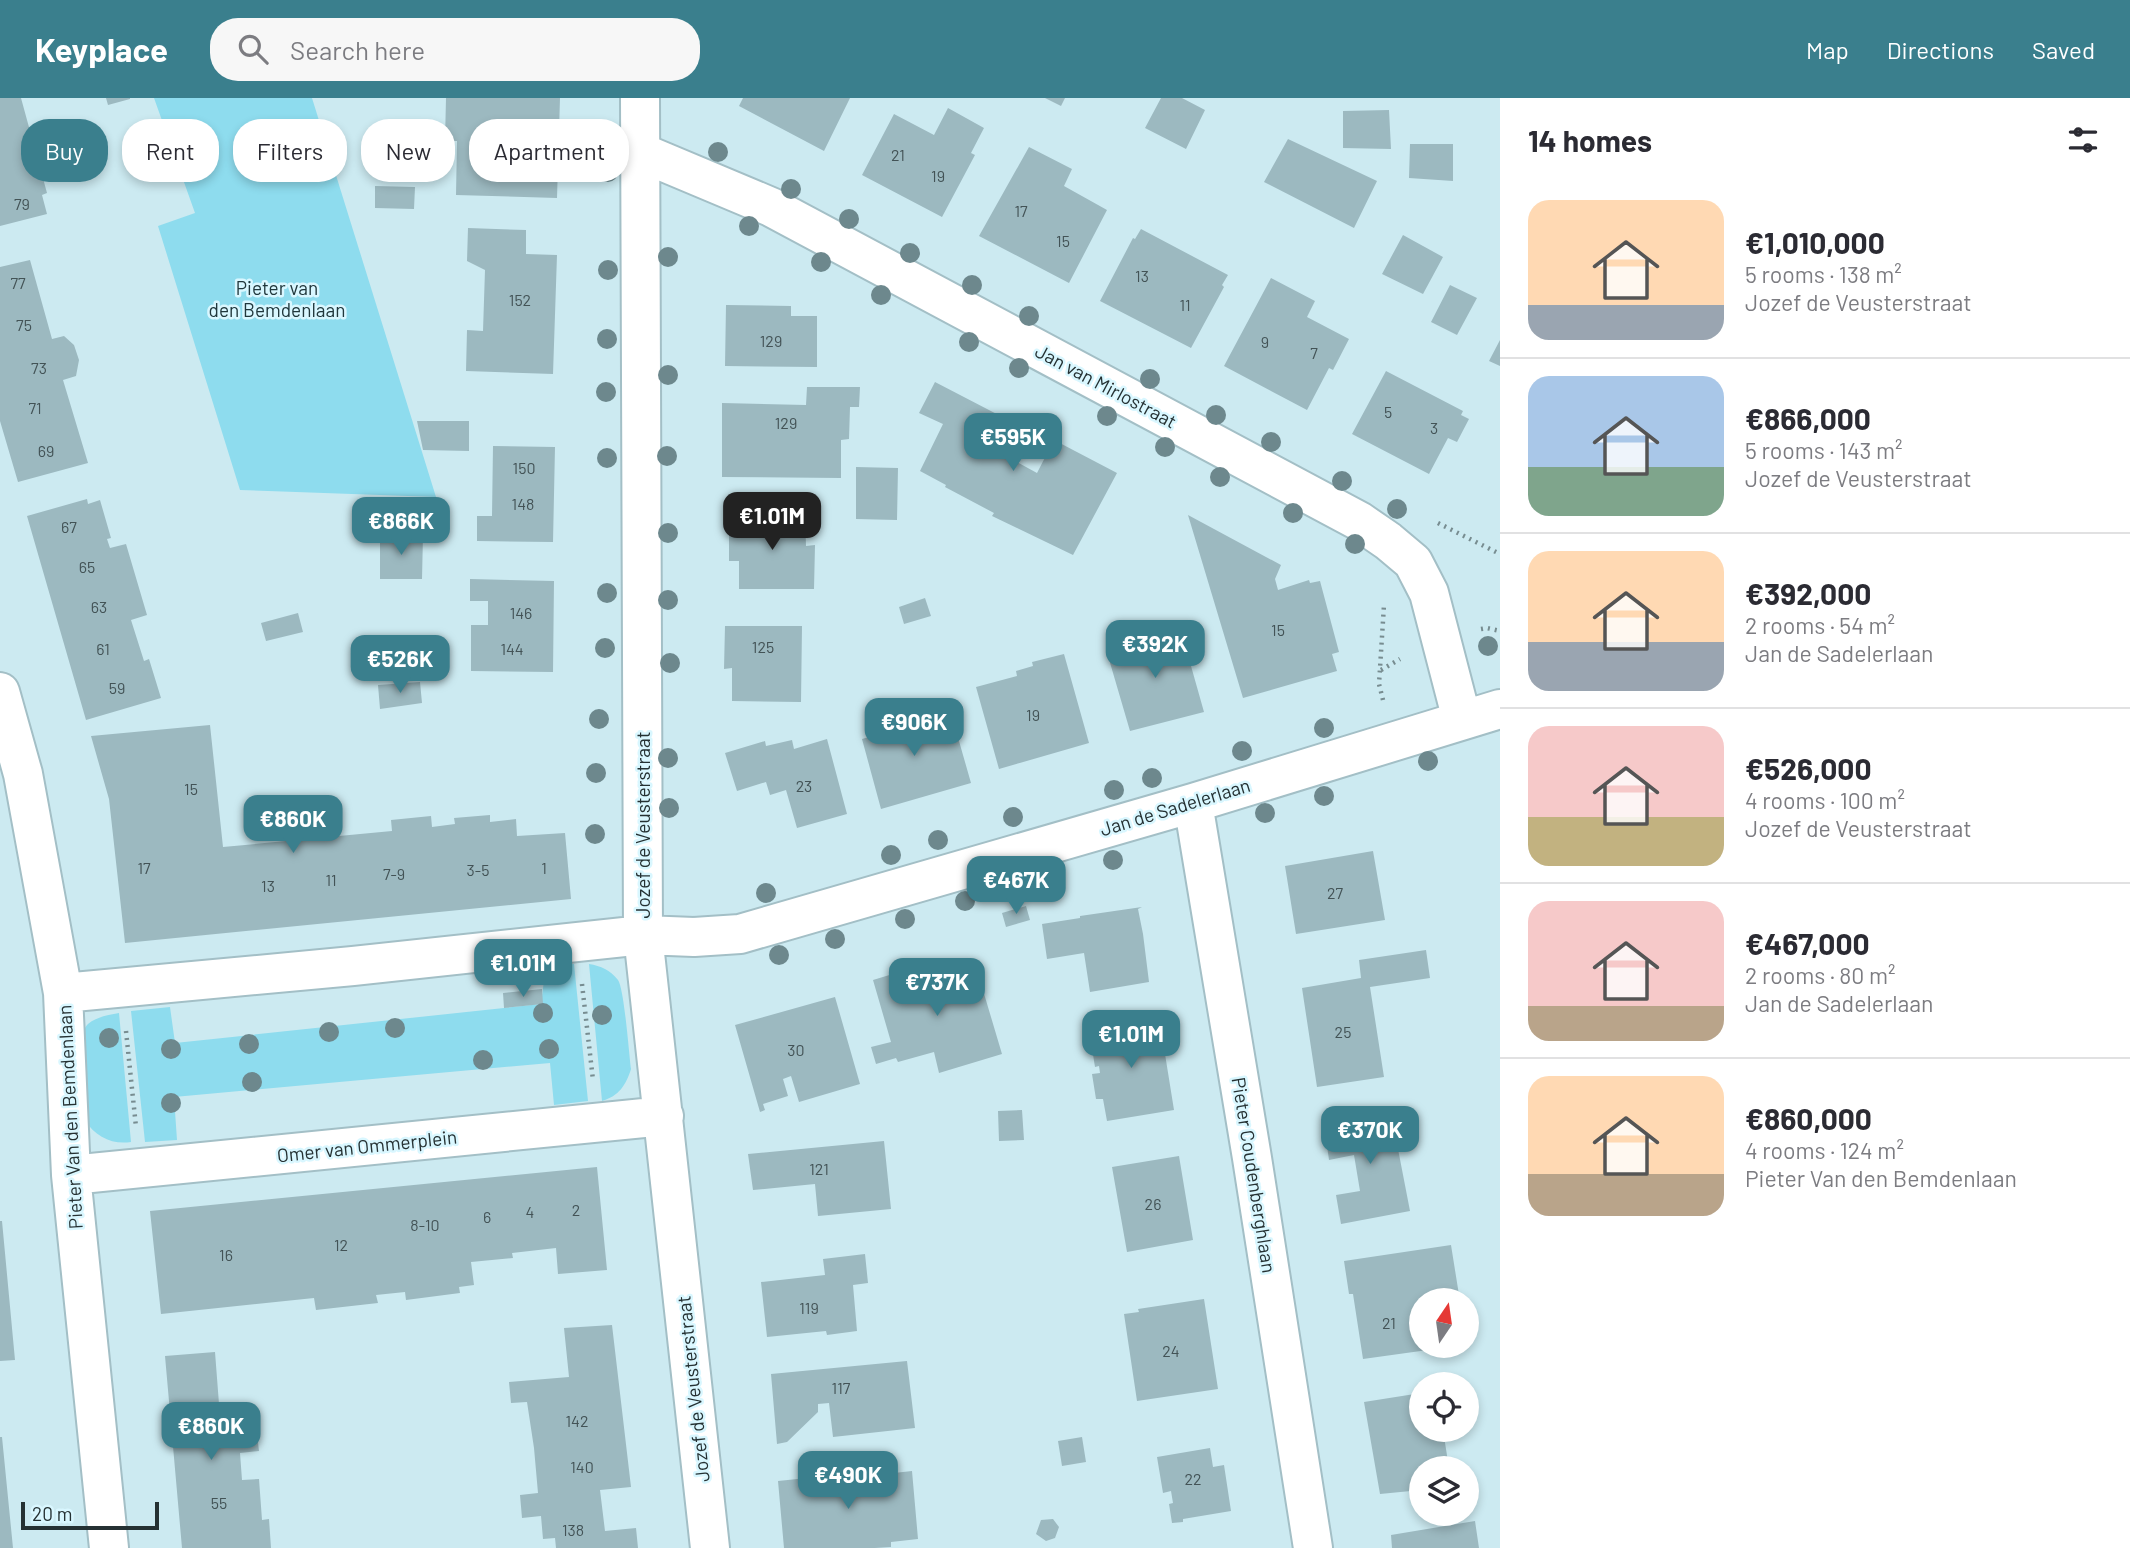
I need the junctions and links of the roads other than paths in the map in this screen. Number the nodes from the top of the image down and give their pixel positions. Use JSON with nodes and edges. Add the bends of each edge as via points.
{"nodes":[{"id":1,"x":640,"y":98,"type":"edge"},
{"id":2,"x":640,"y":152,"type":"junction"},
{"id":3,"x":0,"y":692,"type":"edge"},
{"id":4,"x":1500,"y":709,"type":"edge"},
{"id":5,"x":1462,"y":720,"type":"junction"},
{"id":6,"x":1192,"y":803,"type":"junction"},
{"id":7,"x":643,"y":935,"type":"junction"},
{"id":8,"x":63,"y":993,"type":"junction"},
{"id":9,"x":664,"y":1116,"type":"junction"},
{"id":10,"x":71,"y":1175,"type":"junction"},
{"id":11,"x":109,"y":1548,"type":"edge"},
{"id":12,"x":710,"y":1548,"type":"edge"},
{"id":13,"x":1313,"y":1548,"type":"edge"}],
"edges":[{"from":1,"to":2,"type":"street","name":"Jozef de Veusterstraat"},
{"from":2,"to":5,"type":"street","name":"Jan van Mirlostraat","via":[[771,207],[1388,541],[1413,562],[1429,593]]},
{"from":2,"to":7,"type":"street","name":"Jozef de Veusterstraat"},
{"from":3,"to":8,"type":"street","name":"Pieter Van den Bemdenlaan","via":[[23,774]]},
{"from":4,"to":5,"type":"street","name":"Jan de Sadelerlaan"},
{"from":5,"to":6,"type":"street","name":"Jan de Sadelerlaan"},
{"from":6,"to":7,"type":"street","name":"Jan de Sadelerlaan","via":[[740,934]]},
{"from":6,"to":13,"type":"street","name":"Pieter Coudenberghlaan"},
{"from":7,"to":8,"type":"street"},
{"from":7,"to":9,"type":"street","name":"Jozef de Veusterstraat"},
{"from":8,"to":10,"type":"street","name":"Pieter Van den Bemdenlaan"},
{"from":9,"to":10,"type":"street","name":"Omer van Ommerplein"},
{"from":9,"to":12,"type":"street","name":"Jozef de Veusterstraat"},
{"from":10,"to":11,"type":"street","name":"Pieter Van den Bemdenlaan"}]}
